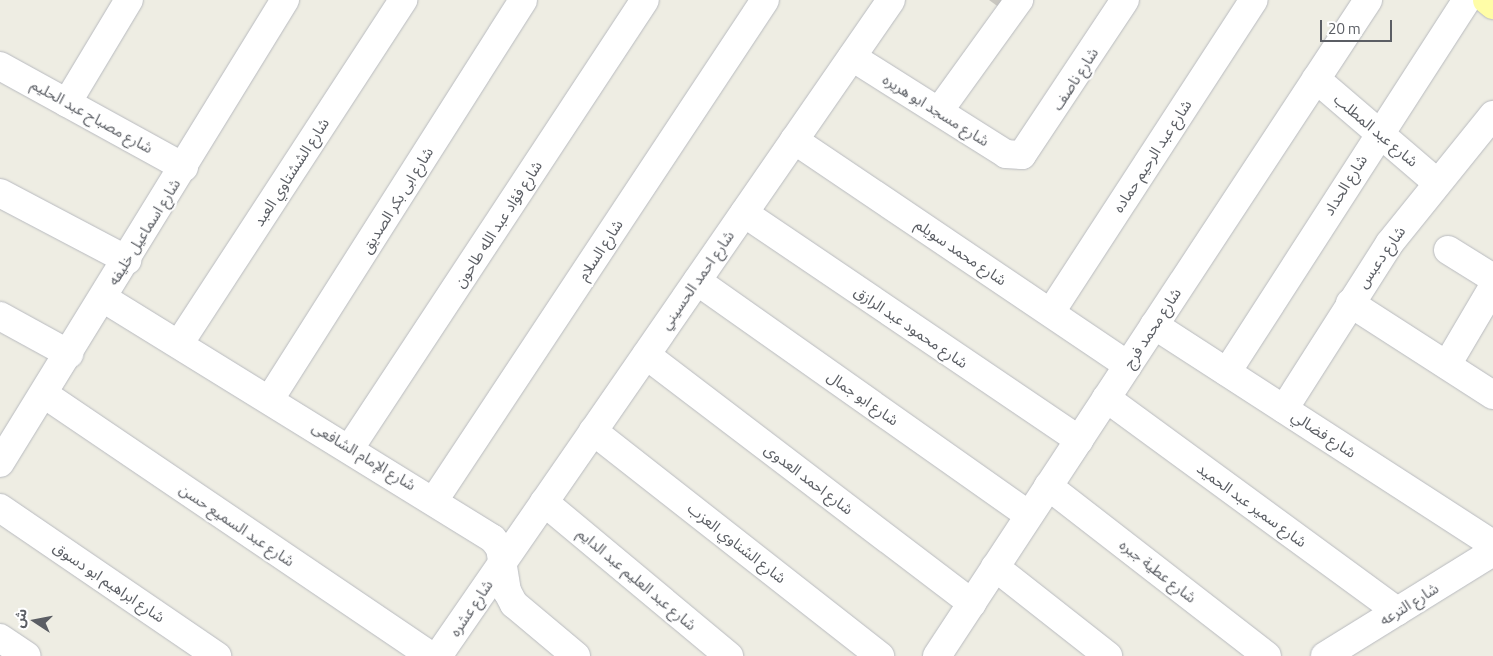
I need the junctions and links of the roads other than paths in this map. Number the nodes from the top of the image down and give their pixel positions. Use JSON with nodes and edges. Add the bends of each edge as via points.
{"nodes":[{"id":1,"x":129,"y":0,"type":"edge"},
{"id":2,"x":285,"y":0,"type":"edge"},
{"id":3,"x":403,"y":0,"type":"edge"},
{"id":4,"x":523,"y":0,"type":"edge"},
{"id":5,"x":645,"y":0,"type":"edge"},
{"id":6,"x":765,"y":0,"type":"edge"},
{"id":7,"x":891,"y":0,"type":"edge"},
{"id":8,"x":1019,"y":0,"type":"edge"},
{"id":9,"x":1125,"y":0,"type":"edge"},
{"id":10,"x":1254,"y":0,"type":"edge"},
{"id":11,"x":1368,"y":0,"type":"edge"},
{"id":12,"x":1468,"y":0,"type":"edge"},
{"id":13,"x":1487,"y":0,"type":"edge"},
{"id":14,"x":1493,"y":5,"type":"edge"},
{"id":15,"x":852,"y":57,"type":"junction"},
{"id":16,"x":0,"y":66,"type":"edge"},
{"id":17,"x":1316,"y":79,"type":"junction"},
{"id":18,"x":67,"y":103,"type":"junction"},
{"id":19,"x":939,"y":112,"type":"junction"},
{"id":20,"x":1493,"y":115,"type":"edge"},
{"id":21,"x":1378,"y":132,"type":"junction"},
{"id":22,"x":794,"y":140,"type":"junction"},
{"id":23,"x":1022,"y":155,"type":"joint"},
{"id":24,"x":184,"y":167,"type":"junction"},
{"id":25,"x":1436,"y":182,"type":"junction"},
{"id":26,"x":0,"y":193,"type":"edge"},
{"id":27,"x":744,"y":213,"type":"junction"},
{"id":28,"x":1448,"y":250,"type":"dead end"},
{"id":29,"x":127,"y":260,"type":"junction"},
{"id":30,"x":1493,"y":278,"type":"edge"},
{"id":31,"x":697,"y":281,"type":"junction"},
{"id":32,"x":1493,"y":287,"type":"edge"},
{"id":33,"x":103,"y":298,"type":"junction"},
{"id":34,"x":1350,"y":302,"type":"junction"},
{"id":35,"x":1051,"y":312,"type":"junction"},
{"id":36,"x":0,"y":316,"type":"edge"},
{"id":37,"x":1154,"y":325,"type":"junction"},
{"id":38,"x":179,"y":344,"type":"junction"},
{"id":39,"x":69,"y":354,"type":"junction"},
{"id":40,"x":646,"y":355,"type":"junction"},
{"id":41,"x":1128,"y":365,"type":"junction"},
{"id":42,"x":1447,"y":365,"type":"junction"},
{"id":43,"x":1227,"y":372,"type":"junction"},
{"id":44,"x":44,"y":394,"type":"junction"},
{"id":45,"x":1493,"y":395,"type":"edge"},
{"id":46,"x":1106,"y":398,"type":"junction"},
{"id":47,"x":270,"y":399,"type":"junction"},
{"id":48,"x":1284,"y":409,"type":"junction"},
{"id":49,"x":593,"y":431,"type":"junction"},
{"id":50,"x":1079,"y":440,"type":"junction"},
{"id":51,"x":350,"y":448,"type":"junction"},
{"id":52,"x":1,"y":458,"type":"edge"},
{"id":53,"x":1048,"y":486,"type":"junction"},
{"id":54,"x":435,"y":499,"type":"junction"},
{"id":55,"x":544,"y":502,"type":"junction"},
{"id":56,"x":0,"y":508,"type":"edge"},
{"id":57,"x":1029,"y":515,"type":"junction"},
{"id":58,"x":1491,"y":539,"type":"edge"},
{"id":59,"x":504,"y":560,"type":"junction"},
{"id":60,"x":995,"y":567,"type":"junction"},
{"id":61,"x":972,"y":603,"type":"junction"},
{"id":62,"x":1397,"y":611,"type":"junction"},
{"id":63,"x":0,"y":638,"type":"edge"},
{"id":64,"x":948,"y":651,"type":"edge"},
{"id":65,"x":27,"y":656,"type":"edge"},
{"id":66,"x":217,"y":656,"type":"edge"},
{"id":67,"x":431,"y":656,"type":"edge"},
{"id":68,"x":438,"y":656,"type":"edge"},
{"id":69,"x":576,"y":656,"type":"edge"},
{"id":70,"x":730,"y":656,"type":"edge"},
{"id":71,"x":880,"y":656,"type":"edge"},
{"id":72,"x":1108,"y":656,"type":"edge"},
{"id":73,"x":1267,"y":656,"type":"edge"},
{"id":74,"x":1325,"y":656,"type":"edge"}],
"edges":[{"from":1,"to":18,"type":"street"},
{"from":2,"to":24,"type":"street","name":"شارع اسماعيل خليفه"},
{"from":3,"to":38,"type":"street","name":"شارع الششتاوي العبد"},
{"from":4,"to":47,"type":"street","name":"شارع ابى بكر الصديق"},
{"from":5,"to":51,"type":"street","name":"شارع فؤاد عبد الله طاحون"},
{"from":6,"to":54,"type":"street","name":"شارع السلام"},
{"from":7,"to":15,"type":"street","name":"شارع احمد الحسيني"},
{"from":8,"to":19,"type":"street"},
{"from":9,"to":23,"type":"street","name":"شارع ناصف"},
{"from":10,"to":35,"type":"street","name":"شارع عبد الرحيم حماده"},
{"from":11,"to":17,"type":"street","name":"شارع محمد فرج"},
{"from":12,"to":21,"type":"street","name":"شارع الحداد"},
{"from":13,"to":14,"type":"main road"},
{"from":15,"to":19,"type":"street","name":"شارع مسجد ابو هريره"},
{"from":15,"to":22,"type":"street","name":"شارع احمد الحسيني"},
{"from":16,"to":18,"type":"street","name":"شارع مصباح عبد الحليم"},
{"from":17,"to":21,"type":"street","name":"شارع عبد المطلب"},
{"from":17,"to":37,"type":"street","name":"شارع محمد فرج"},
{"from":18,"to":24,"type":"street","name":"شارع مصباح عبد الحليم"},
{"from":19,"to":23,"type":"street","name":"شارع مسجد ابو هريره","via":[[1006,154]]},
{"from":20,"to":25,"type":"street","name":"شارع دعبس"},
{"from":21,"to":25,"type":"street","name":"شارع عبد المطلب"},
{"from":21,"to":43,"type":"street","name":"شارع الحداد"},
{"from":22,"to":27,"type":"street","name":"شارع احمد الحسيني"},
{"from":22,"to":35,"type":"street","name":"شارع محمد سويلم"},
{"from":24,"to":29,"type":"street","name":"شارع اسماعيل خليفه"},
{"from":25,"to":34,"type":"street","name":"شارع دعبس"},
{"from":26,"to":29,"type":"street"},
{"from":27,"to":31,"type":"street","name":"شارع احمد الحسيني"},
{"from":27,"to":50,"type":"street","name":"شارع محمود عبد الرازق"},
{"from":28,"to":30,"type":"street"},
{"from":29,"to":33,"type":"street","name":"شارع اسماعيل خليفه"},
{"from":31,"to":40,"type":"street","name":"شارع احمد الحسيني"},
{"from":31,"to":57,"type":"street","name":"شارع ابو جمال"},
{"from":32,"to":42,"type":"street"},
{"from":33,"to":38,"type":"street","name":"شارع الإمام الشافعى"},
{"from":33,"to":39,"type":"street","name":"شارع اسماعيل خليفه"},
{"from":34,"to":42,"type":"street"},
{"from":34,"to":48,"type":"street","name":"شارع دعبس"},
{"from":35,"to":41,"type":"street","name":"شارع محمد سويلم"},
{"from":36,"to":39,"type":"street"},
{"from":37,"to":41,"type":"street","name":"شارع محمد فرج"},
{"from":37,"to":43,"type":"street","name":"شارع فضالي"},
{"from":38,"to":47,"type":"street","name":"شارع الإمام الشافعى"},
{"from":39,"to":44,"type":"street","name":"شارع اسماعيل خليفه"},
{"from":40,"to":49,"type":"street","name":"شارع احمد الحسيني"},
{"from":40,"to":61,"type":"street","name":"شارع احمد العدوى"},
{"from":41,"to":46,"type":"street","name":"شارع محمد فرج"},
{"from":42,"to":45,"type":"street"},
{"from":43,"to":48,"type":"street","name":"شارع فضالي"},
{"from":44,"to":52,"type":"street","name":"شارع اسماعيل خليفه"},
{"from":44,"to":67,"type":"street","name":"شارع عبد السميع حسن"},
{"from":46,"to":50,"type":"street","name":"شارع محمد فرج"},
{"from":46,"to":62,"type":"street","name":"شارع سمير عبد الحميد"},
{"from":47,"to":51,"type":"street","name":"شارع الإمام الشافعى"},
{"from":48,"to":58,"type":"street","name":"شارع فضالي"},
{"from":49,"to":55,"type":"street","name":"شارع احمد الحسيني"},
{"from":49,"to":71,"type":"street","name":"شارع الشناوي العزب"},
{"from":50,"to":53,"type":"street","name":"شارع محمد فرج"},
{"from":51,"to":54,"type":"street","name":"شارع الإمام الشافعى"},
{"from":53,"to":57,"type":"street","name":"شارع محمد فرج"},
{"from":53,"to":73,"type":"street","name":"شارع عطية جبره"},
{"from":54,"to":59,"type":"street","name":"شارع الإمام الشافعى","via":[[493,539]]},
{"from":55,"to":59,"type":"street","name":"شارع احمد الحسيني"},
{"from":55,"to":70,"type":"street","name":"شارع عبد العليم عبد الدايم"},
{"from":56,"to":66,"type":"street","name":"شارع ابراهيم ابو دسوق"},
{"from":57,"to":60,"type":"street","name":"شارع محمد فرج"},
{"from":58,"to":62,"type":"street","name":"شارع الترعه"},
{"from":59,"to":68,"type":"street","name":"شارع عشره"},
{"from":59,"to":69,"type":"street","name":"شارع الإمام الشافعى","via":[[507,591],[514,604]]},
{"from":60,"to":61,"type":"street","name":"شارع محمد فرج"},
{"from":60,"to":72,"type":"street"},
{"from":61,"to":64,"type":"street","name":"شارع محمد فرج"},
{"from":62,"to":74,"type":"street","name":"شارع الترعه"},
{"from":63,"to":65,"type":"street"}]}
